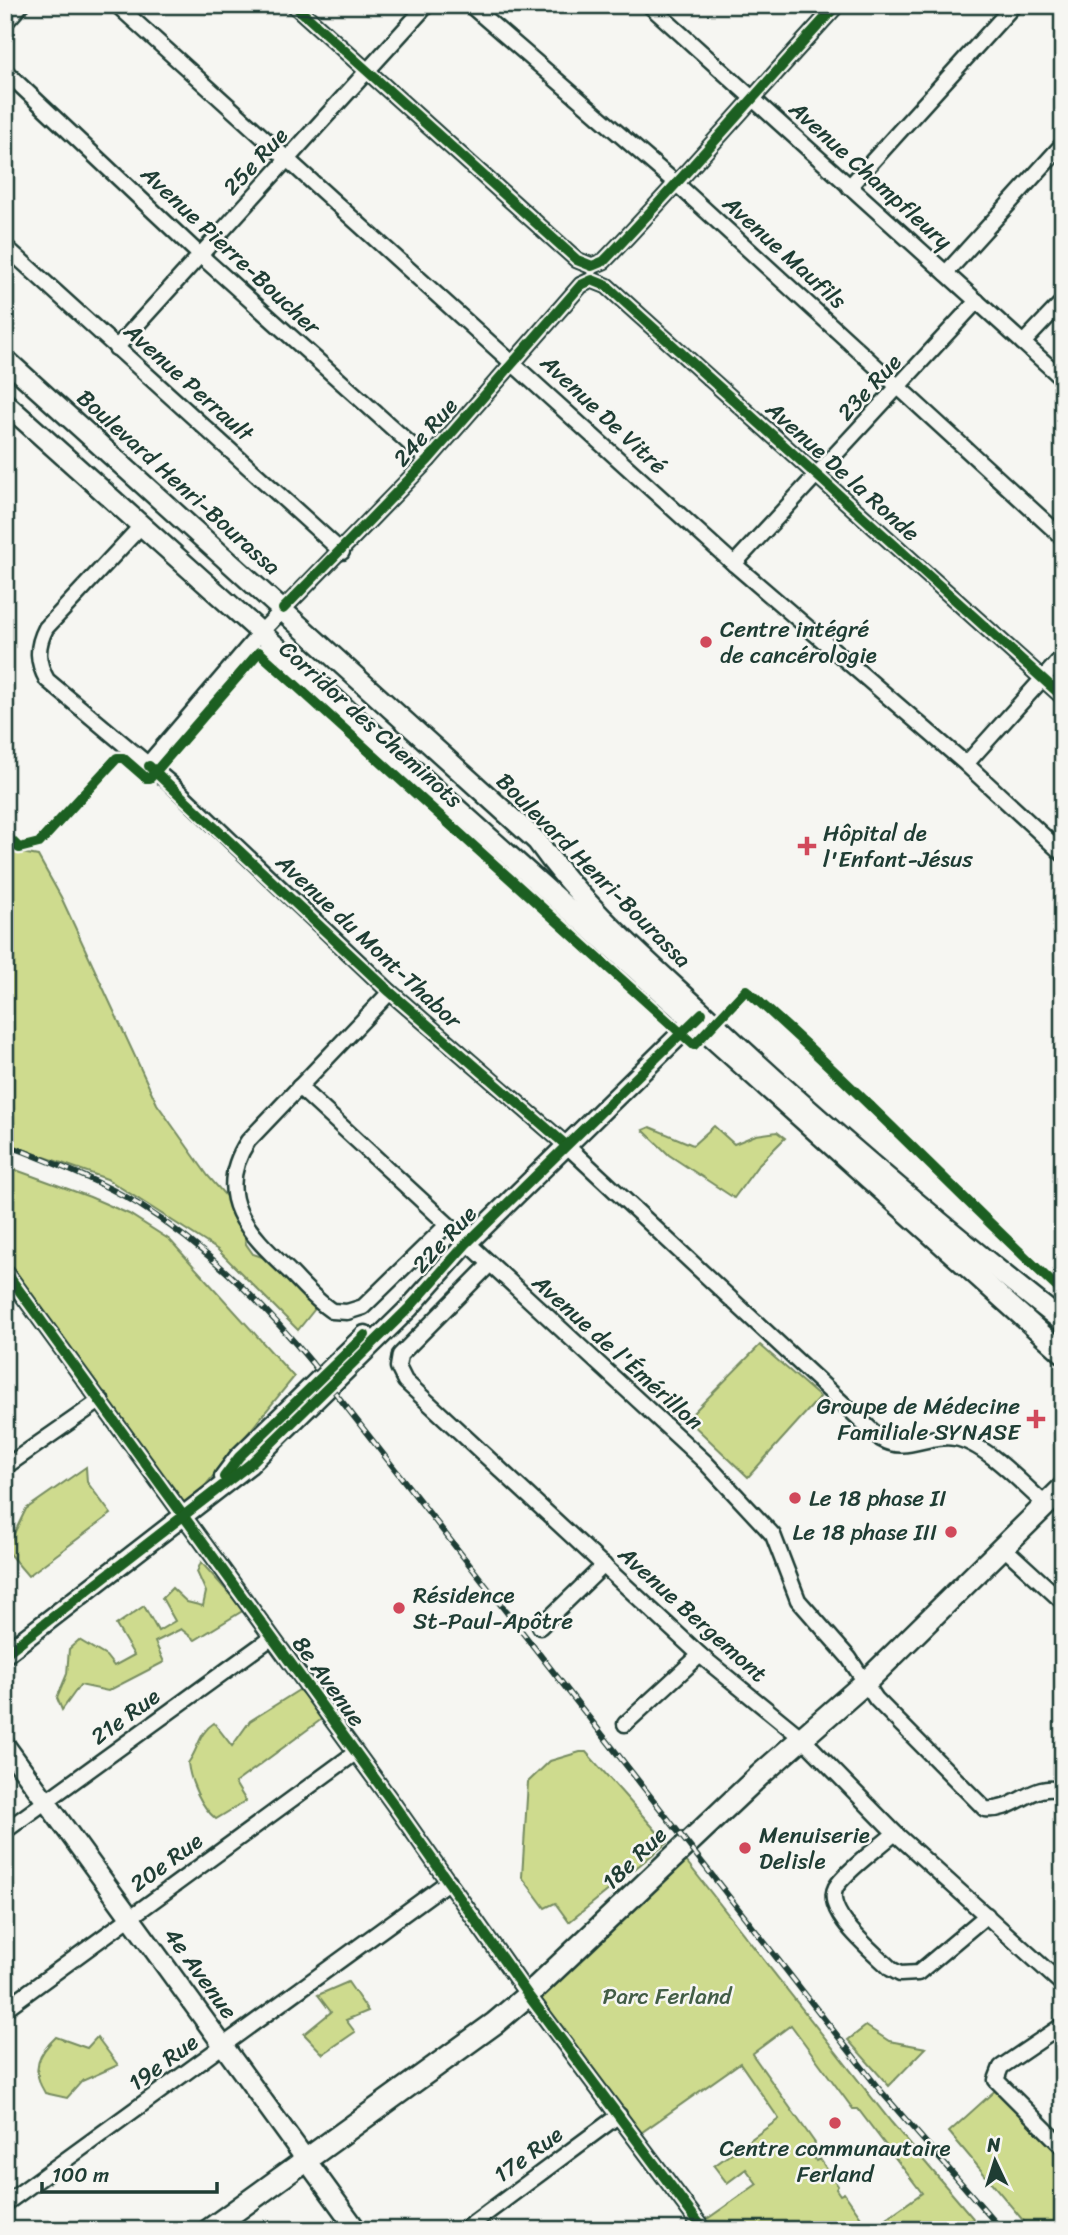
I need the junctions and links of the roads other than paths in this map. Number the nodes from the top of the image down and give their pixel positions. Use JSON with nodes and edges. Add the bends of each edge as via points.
{"nodes":[{"id":1,"x":21,"y":5,"type":"edge"},
{"id":2,"x":117,"y":5,"type":"edge"},
{"id":3,"x":294,"y":5,"type":"edge"},
{"id":4,"x":427,"y":5,"type":"edge"},
{"id":5,"x":470,"y":5,"type":"edge"},
{"id":6,"x":649,"y":5,"type":"edge"},
{"id":7,"x":837,"y":5,"type":"edge"},
{"id":8,"x":1014,"y":5,"type":"edge"},
{"id":9,"x":5,"y":23,"type":"edge"},
{"id":10,"x":5,"y":71,"type":"edge"},
{"id":11,"x":366,"y":71,"type":"junction"},
{"id":12,"x":751,"y":98,"type":"junction"},
{"id":13,"x":1063,"y":144,"type":"edge"},
{"id":14,"x":289,"y":160,"type":"junction"},
{"id":15,"x":678,"y":185,"type":"junction"},
{"id":16,"x":849,"y":187,"type":"junction"},
{"id":17,"x":5,"y":246,"type":"edge"},
{"id":18,"x":200,"y":254,"type":"junction"},
{"id":19,"x":592,"y":273,"type":"junction"},
{"id":20,"x":946,"y":273,"type":"junction"},
{"id":21,"x":978,"y":301,"type":"junction"},
{"id":22,"x":1063,"y":301,"type":"edge"},
{"id":23,"x":1023,"y":343,"type":"junction"},
{"id":24,"x":117,"y":348,"type":"junction"},
{"id":25,"x":5,"y":359,"type":"edge"},
{"id":26,"x":515,"y":363,"type":"junction"},
{"id":27,"x":1063,"y":379,"type":"edge"},
{"id":28,"x":900,"y":388,"type":"junction"},
{"id":29,"x":5,"y":402,"type":"edge"},
{"id":30,"x":428,"y":460,"type":"junction"},
{"id":31,"x":818,"y":476,"type":"junction"},
{"id":32,"x":142,"y":525,"type":"junction"},
{"id":33,"x":1063,"y":538,"type":"edge"},
{"id":34,"x":342,"y":552,"type":"junction"},
{"id":35,"x":734,"y":564,"type":"junction"},
{"id":36,"x":283,"y":610,"type":"junction"},
{"id":37,"x":261,"y":632,"type":"junction"},
{"id":38,"x":1063,"y":656,"type":"edge"},
{"id":39,"x":1042,"y":679,"type":"junction"},
{"id":40,"x":1063,"y":697,"type":"edge"},
{"id":41,"x":966,"y":764,"type":"junction"},
{"id":42,"x":147,"y":765,"type":"junction"},
{"id":43,"x":1063,"y":854,"type":"edge"},
{"id":44,"x":390,"y":992,"type":"junction"},
{"id":45,"x":697,"y":1018,"type":"junction"},
{"id":46,"x":299,"y":1087,"type":"junction"},
{"id":47,"x":566,"y":1145,"type":"junction"},
{"id":48,"x":447,"y":1226,"type":"junction"},
{"id":49,"x":466,"y":1244,"type":"junction"},
{"id":50,"x":489,"y":1265,"type":"junction"},
{"id":51,"x":5,"y":1271,"type":"edge"},
{"id":52,"x":1063,"y":1322,"type":"edge"},
{"id":53,"x":1063,"y":1353,"type":"edge"},
{"id":54,"x":101,"y":1400,"type":"junction"},
{"id":55,"x":5,"y":1467,"type":"edge"},
{"id":56,"x":1063,"y":1488,"type":"edge"},
{"id":57,"x":1044,"y":1503,"type":"junction"},
{"id":58,"x":185,"y":1515,"type":"junction"},
{"id":59,"x":1003,"y":1547,"type":"junction"},
{"id":60,"x":604,"y":1565,"type":"junction"},
{"id":61,"x":1063,"y":1602,"type":"edge"},
{"id":62,"x":540,"y":1627,"type":"dead end"},
{"id":63,"x":271,"y":1638,"type":"junction"},
{"id":64,"x":5,"y":1654,"type":"edge"},
{"id":65,"x":700,"y":1655,"type":"junction"},
{"id":66,"x":867,"y":1681,"type":"junction"},
{"id":67,"x":625,"y":1724,"type":"dead end"},
{"id":68,"x":803,"y":1739,"type":"junction"},
{"id":69,"x":5,"y":1745,"type":"edge"},
{"id":70,"x":355,"y":1753,"type":"junction"},
{"id":71,"x":1063,"y":1791,"type":"edge"},
{"id":72,"x":47,"y":1801,"type":"junction"},
{"id":73,"x":5,"y":1831,"type":"edge"},
{"id":74,"x":895,"y":1833,"type":"junction"},
{"id":75,"x":449,"y":1881,"type":"junction"},
{"id":76,"x":987,"y":1915,"type":"junction"},
{"id":77,"x":131,"y":1916,"type":"junction"},
{"id":78,"x":1063,"y":1985,"type":"edge"},
{"id":79,"x":528,"y":1995,"type":"junction"},
{"id":80,"x":5,"y":2009,"type":"edge"},
{"id":81,"x":1063,"y":2025,"type":"edge"},
{"id":82,"x":224,"y":2046,"type":"junction"},
{"id":83,"x":619,"y":2116,"type":"junction"},
{"id":84,"x":1063,"y":2147,"type":"edge"},
{"id":85,"x":305,"y":2160,"type":"junction"},
{"id":86,"x":5,"y":2204,"type":"edge"},
{"id":87,"x":209,"y":2230,"type":"edge"},
{"id":88,"x":357,"y":2230,"type":"edge"},
{"id":89,"x":464,"y":2230,"type":"edge"},
{"id":90,"x":704,"y":2230,"type":"edge"}],
"edges":[{"from":1,"to":9,"type":"street"},
{"from":2,"to":14,"type":"street","name":"Avenue De Vitré"},
{"from":3,"to":11,"type":"street","name":"Avenue De la Ronde"},
{"from":4,"to":11,"type":"street","name":"25e Rue"},
{"from":5,"to":15,"type":"street","name":"Avenue Maufils"},
{"from":6,"to":12,"type":"street","name":"Avenue Champfleury"},
{"from":7,"to":12,"type":"street","name":"24e Rue"},
{"from":8,"to":16,"type":"street"},
{"from":10,"to":18,"type":"street","name":"Avenue Pierre-Boucher"},
{"from":11,"to":14,"type":"street","name":"25e Rue"},
{"from":11,"to":19,"type":"street","name":"Avenue De la Ronde"},
{"from":12,"to":15,"type":"street","name":"24e Rue"},
{"from":12,"to":16,"type":"street","name":"Avenue Champfleury"},
{"from":13,"to":20,"type":"street"},
{"from":14,"to":18,"type":"street","name":"25e Rue"},
{"from":14,"to":26,"type":"street","name":"Avenue De Vitré"},
{"from":15,"to":19,"type":"street","name":"24e Rue"},
{"from":15,"to":28,"type":"street","name":"Avenue Maufils"},
{"from":16,"to":20,"type":"street","name":"Avenue Champfleury"},
{"from":17,"to":24,"type":"street","name":"Avenue Perrault"},
{"from":18,"to":24,"type":"street","name":"25e Rue"},
{"from":18,"to":30,"type":"street","name":"Avenue Pierre-Boucher"},
{"from":19,"to":26,"type":"street","name":"24e Rue"},
{"from":19,"to":31,"type":"street","name":"Avenue De la Ronde"},
{"from":20,"to":21,"type":"street","name":"Avenue Champfleury"},
{"from":21,"to":23,"type":"street","name":"Avenue Champfleury"},
{"from":21,"to":28,"type":"street","name":"23e Rue"},
{"from":22,"to":23,"type":"street"},
{"from":23,"to":27,"type":"street","name":"Avenue Champfleury"},
{"from":24,"to":34,"type":"street","name":"Avenue Perrault"},
{"from":25,"to":36,"type":"main road","name":"Boulevard Henri-Bourassa"},
{"from":26,"to":30,"type":"street","name":"24e Rue"},
{"from":26,"to":35,"type":"street","name":"Avenue De Vitré"},
{"from":28,"to":31,"type":"street","name":"23e Rue"},
{"from":28,"to":33,"type":"street","name":"Avenue Maufils"},
{"from":29,"to":32,"type":"main road","name":"Boulevard Henri-Bourassa"},
{"from":30,"to":34,"type":"street","name":"24e Rue"},
{"from":31,"to":35,"type":"street","name":"23e Rue"},
{"from":31,"to":39,"type":"street","name":"Avenue De la Ronde"},
{"from":32,"to":37,"type":"main road","name":"Boulevard Henri-Bourassa"},
{"from":32,"to":42,"type":"street","name":"Avenue du Mont-Thabor","via":[[46,628],[38,656],[47,680]]},
{"from":34,"to":36,"type":"street","name":"24e Rue"},
{"from":35,"to":41,"type":"street","name":"Avenue De Vitré"},
{"from":36,"to":37,"type":"street","name":"24e Rue"},
{"from":36,"to":45,"type":"main road","name":"Boulevard Henri-Bourassa","via":[[537,841],[570,883]]},
{"from":37,"to":42,"type":"street","name":"24e Rue"},
{"from":37,"to":45,"type":"main road","name":"Boulevard Henri-Bourassa"},
{"from":38,"to":39,"type":"street"},
{"from":39,"to":40,"type":"street","name":"Avenue De la Ronde"},
{"from":39,"to":41,"type":"street"},
{"from":41,"to":43,"type":"street","name":"Avenue De Vitré"},
{"from":42,"to":44,"type":"street","name":"Avenue du Mont-Thabor"},
{"from":44,"to":46,"type":"street"},
{"from":44,"to":47,"type":"street","name":"Avenue du Mont-Thabor"},
{"from":45,"to":47,"type":"street","name":"22e Rue"},
{"from":45,"to":52,"type":"main road","name":"Boulevard Henri-Bourassa"},
{"from":45,"to":53,"type":"main road","name":"Boulevard Henri-Bourassa"},
{"from":46,"to":48,"type":"street","name":"Avenue de l'Émérillon"},
{"from":46,"to":48,"type":"street","via":[[238,1158],[233,1196],[251,1236],[332,1311],[347,1312],[363,1307]]},
{"from":47,"to":49,"type":"street","name":"22e Rue"},
{"from":47,"to":57,"type":"street","name":"Avenue du Mont-Thabor","via":[[881,1439],[902,1447],[960,1438],[976,1445]]},
{"from":48,"to":49,"type":"street","name":"Avenue de l'Émérillon"},
{"from":49,"to":50,"type":"street","name":"Avenue de l'Émérillon"},
{"from":49,"to":58,"type":"street","name":"22e Rue","via":[[314,1403],[249,1465]]},
{"from":50,"to":60,"type":"street","name":"Avenue Bergemont","via":[[400,1355],[398,1367],[405,1381]]},
{"from":50,"to":66,"type":"street","name":"Avenue de l'Émérillon","via":[[753,1510],[773,1535],[798,1600]]},
{"from":51,"to":54,"type":"street","name":"8e Avenue"},
{"from":54,"to":55,"type":"street"},
{"from":54,"to":58,"type":"street","name":"8e Avenue"},
{"from":56,"to":57,"type":"main road","name":"18e Rue"},
{"from":57,"to":59,"type":"main road","name":"18e Rue"},
{"from":58,"to":63,"type":"street","name":"8e Avenue"},
{"from":58,"to":64,"type":"street","name":"22e Rue"},
{"from":59,"to":61,"type":"street"},
{"from":59,"to":66,"type":"main road","name":"18e Rue"},
{"from":60,"to":62,"type":"street"},
{"from":60,"to":65,"type":"street","name":"Avenue Bergemont"},
{"from":63,"to":70,"type":"street","name":"8e Avenue"},
{"from":63,"to":72,"type":"street","name":"21e Rue"},
{"from":65,"to":67,"type":"street"},
{"from":65,"to":68,"type":"street","name":"Avenue Bergemont"},
{"from":66,"to":68,"type":"main road","name":"18e Rue"},
{"from":66,"to":71,"type":"street","name":"Avenue de l'Émérillon","via":[[876,1699],[985,1809],[1010,1807],[1044,1788]]},
{"from":68,"to":74,"type":"street","name":"Avenue Bergemont"},
{"from":68,"to":79,"type":"main road","name":"18e Rue"},
{"from":69,"to":72,"type":"street","name":"4e Avenue"},
{"from":70,"to":75,"type":"street","name":"8e Avenue"},
{"from":70,"to":77,"type":"street","name":"20e Rue"},
{"from":72,"to":73,"type":"street","name":"21e Rue"},
{"from":72,"to":77,"type":"street","name":"4e Avenue"},
{"from":74,"to":76,"type":"street","name":"Avenue Bergemont"},
{"from":74,"to":76,"type":"street","via":[[836,1885],[833,1902],[838,1916],[891,1969],[918,1973]]},
{"from":75,"to":79,"type":"street","name":"8e Avenue"},
{"from":75,"to":82,"type":"street","name":"19e Rue"},
{"from":76,"to":78,"type":"street","name":"Avenue Bergemont"},
{"from":77,"to":80,"type":"street","name":"20e Rue"},
{"from":77,"to":82,"type":"street","name":"4e Avenue"},
{"from":79,"to":83,"type":"street","name":"8e Avenue"},
{"from":79,"to":85,"type":"main road","name":"18e Rue"},
{"from":81,"to":84,"type":"street","via":[[1001,2067],[996,2080]]},
{"from":82,"to":85,"type":"street","name":"4e Avenue"},
{"from":82,"to":86,"type":"street","name":"19e Rue"},
{"from":83,"to":89,"type":"street","name":"17e Rue"},
{"from":83,"to":90,"type":"street","name":"8e Avenue"},
{"from":85,"to":87,"type":"main road","name":"18e Rue"},
{"from":85,"to":88,"type":"street","name":"4e Avenue"}]}
